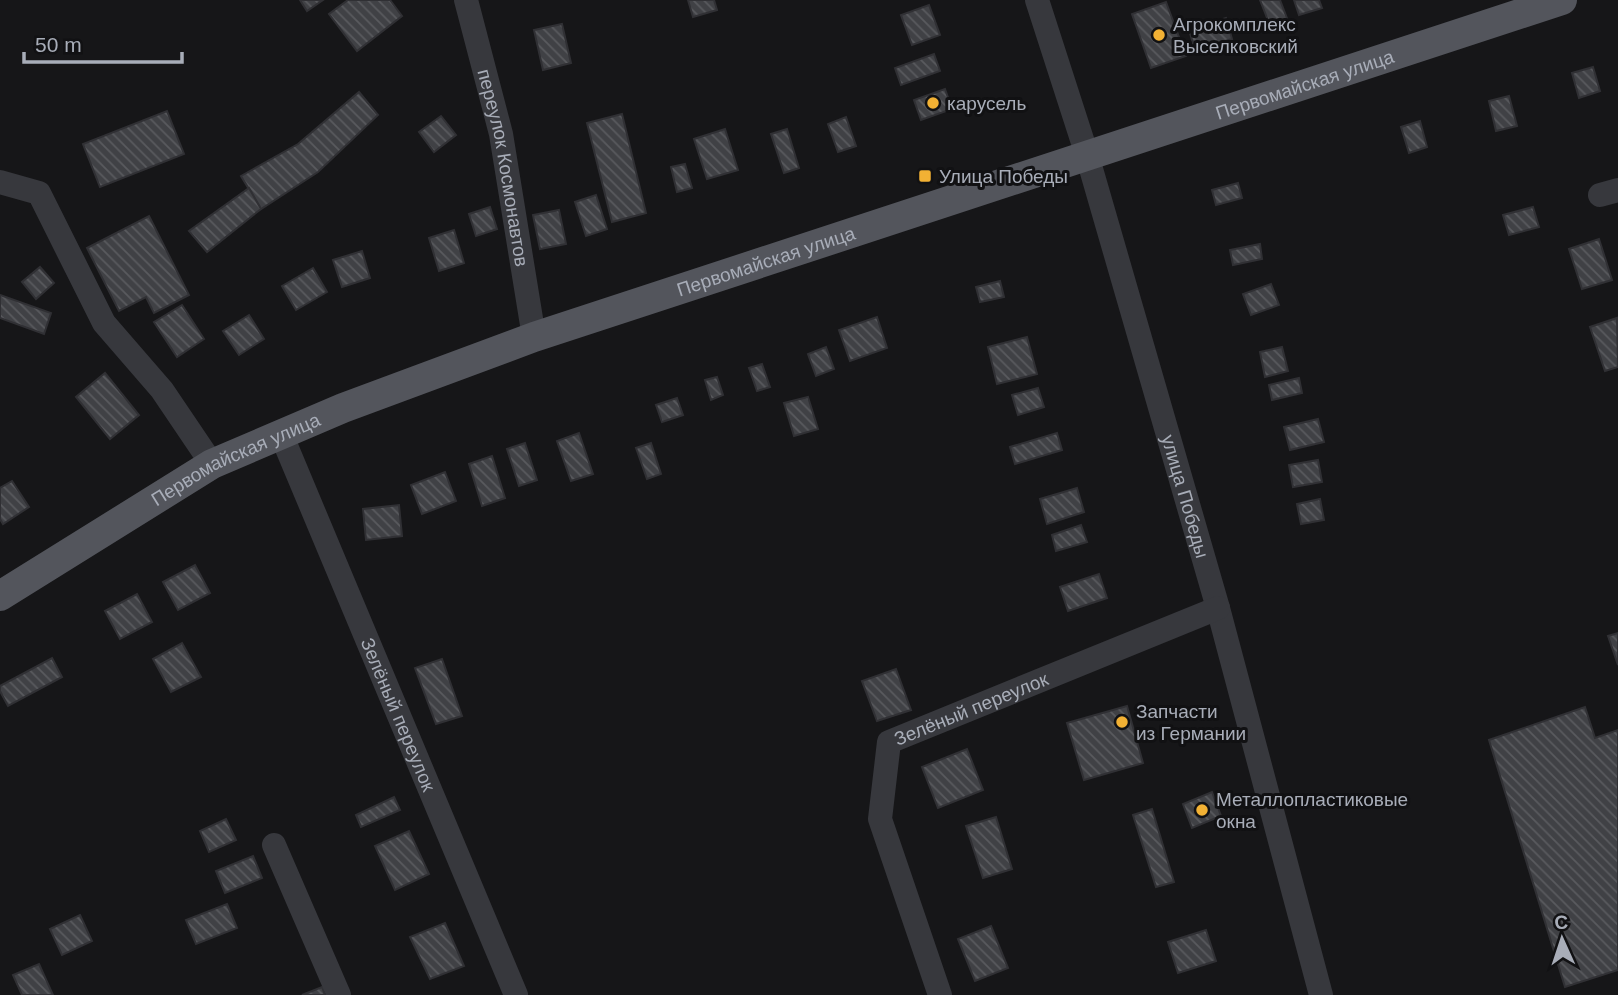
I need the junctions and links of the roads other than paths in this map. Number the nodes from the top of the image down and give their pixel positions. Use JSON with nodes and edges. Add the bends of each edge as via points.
{"nodes":[{"id":1,"x":466,"y":0,"type":"edge"},
{"id":2,"x":1037,"y":0,"type":"edge"},
{"id":3,"x":1562,"y":0,"type":"edge"},
{"id":4,"x":1087,"y":155,"type":"junction"},
{"id":5,"x":0,"y":182,"type":"edge"},
{"id":6,"x":534,"y":337,"type":"junction"},
{"id":7,"x":281,"y":434,"type":"junction"},
{"id":8,"x":212,"y":464,"type":"junction"},
{"id":9,"x":0,"y":596,"type":"edge"},
{"id":10,"x":1218,"y":608,"type":"junction"},
{"id":11,"x":274,"y":845,"type":"dead end"},
{"id":12,"x":339,"y":995,"type":"edge"},
{"id":13,"x":516,"y":995,"type":"edge"},
{"id":14,"x":940,"y":995,"type":"edge"},
{"id":15,"x":1321,"y":995,"type":"edge"}],
"edges":[{"from":1,"to":6,"type":"street","name":"переулок Космонавтов","via":[[501,134]]},
{"from":2,"to":4,"type":"street","name":"улица Победы"},
{"from":3,"to":4,"type":"main road","name":"Первомайская улица"},
{"from":4,"to":6,"type":"main road","name":"Первомайская улица"},
{"from":4,"to":10,"type":"street","name":"улица Победы"},
{"from":5,"to":8,"type":"street","via":[[39,193],[104,323],[162,390]]},
{"from":6,"to":7,"type":"main road","name":"Первомайская улица"},
{"from":7,"to":8,"type":"main road","name":"Первомайская улица"},
{"from":7,"to":13,"type":"street","name":"Зелёный переулок"},
{"from":8,"to":9,"type":"main road","name":"Первомайская улица"},
{"from":10,"to":14,"type":"street","name":"Зелёный переулок","via":[[889,742],[880,819]]},
{"from":10,"to":15,"type":"street","name":"улица Победы"},
{"from":11,"to":12,"type":"street"}]}
